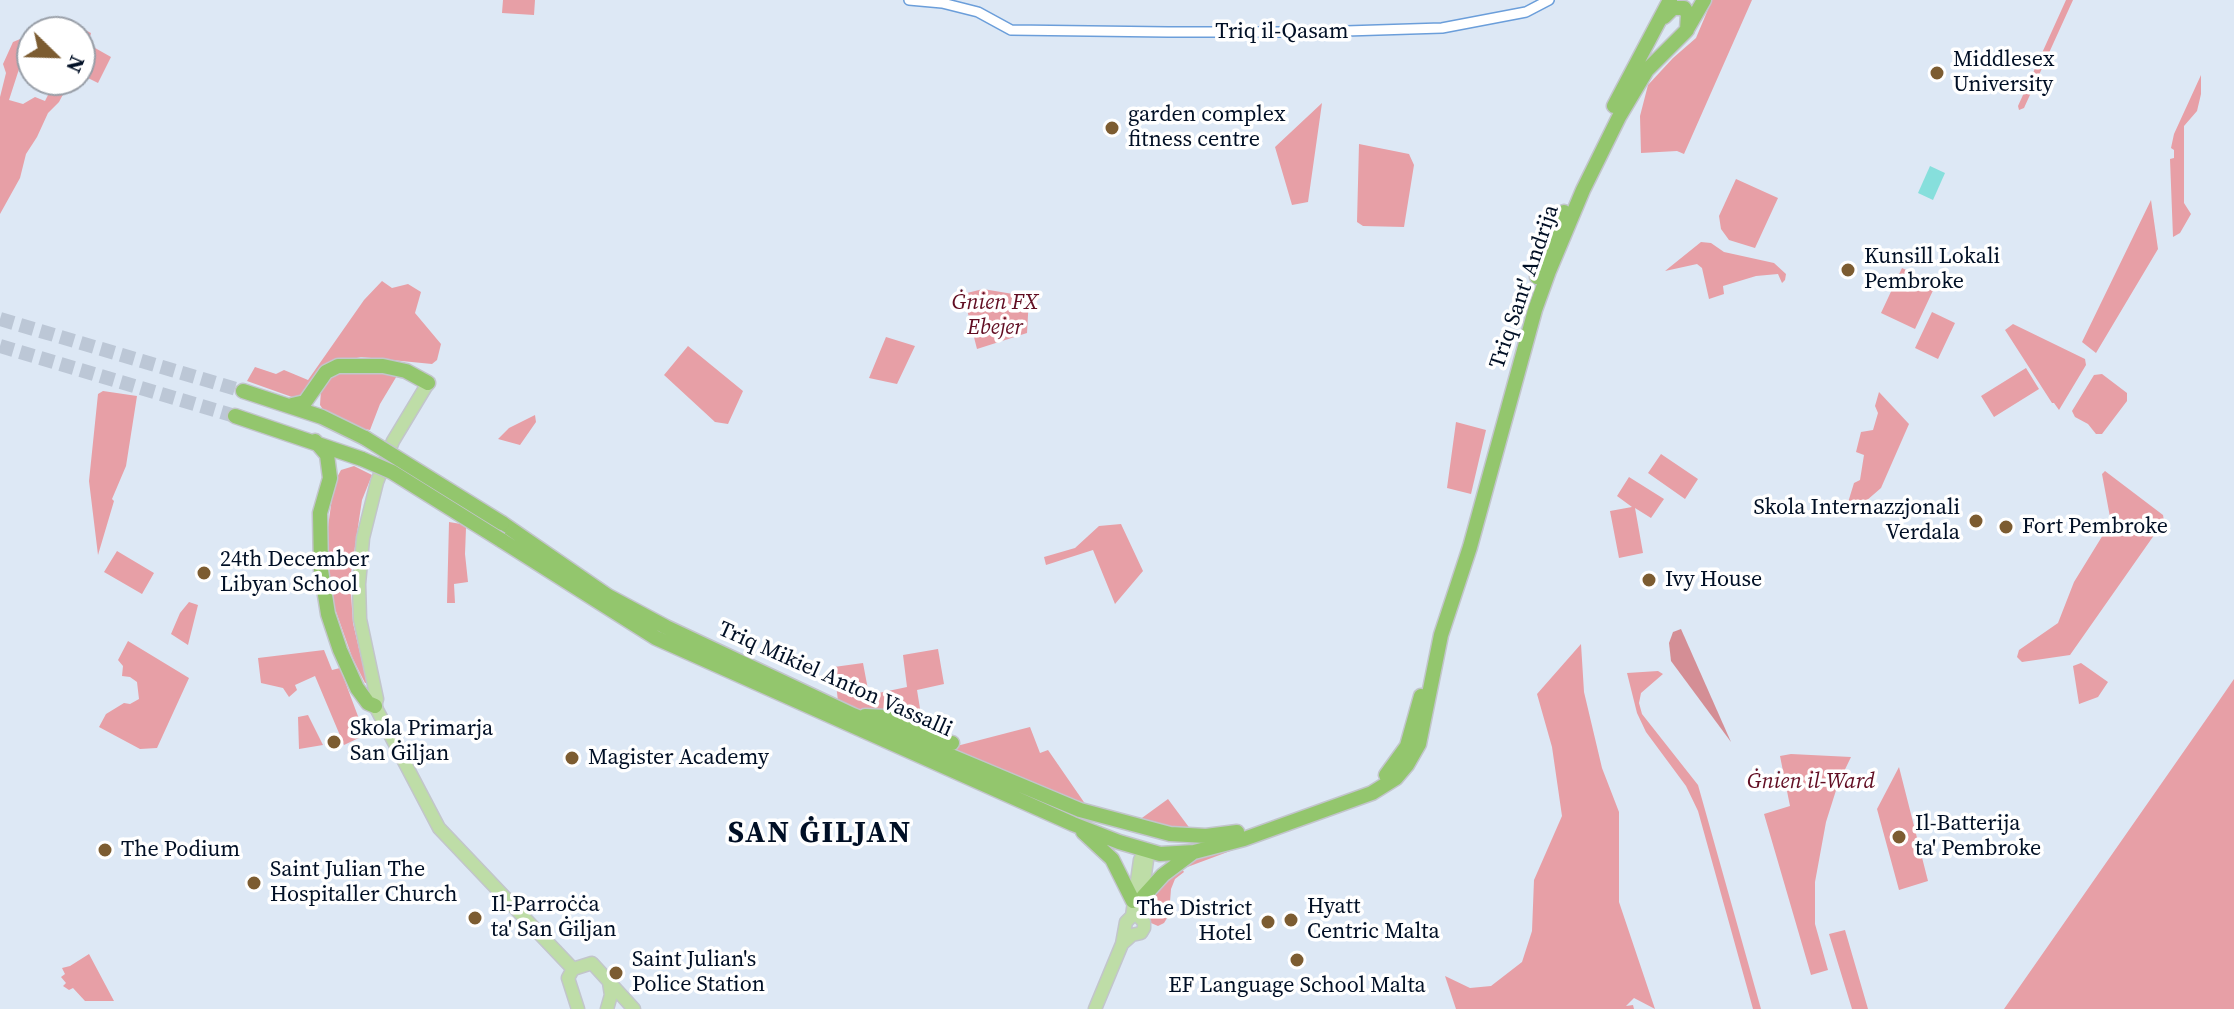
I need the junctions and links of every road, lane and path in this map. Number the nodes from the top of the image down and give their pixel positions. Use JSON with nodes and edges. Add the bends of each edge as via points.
{"nodes":[{"id":1,"x":909,"y":0,"type":"edge"},
{"id":2,"x":1549,"y":0,"type":"edge"},
{"id":3,"x":1661,"y":0,"type":"edge"},
{"id":4,"x":1670,"y":0,"type":"edge"},
{"id":5,"x":1704,"y":0,"type":"edge"},
{"id":6,"x":1656,"y":28,"type":"junction"},
{"id":7,"x":1686,"y":31,"type":"junction"},
{"id":8,"x":428,"y":383,"type":"joint"},
{"id":9,"x":320,"y":384,"type":"junction"},
{"id":10,"x":243,"y":391,"type":"tunnel mouth"},
{"id":11,"x":292,"y":405,"type":"junction"},
{"id":12,"x":235,"y":416,"type":"tunnel mouth"},
{"id":13,"x":322,"y":417,"type":"junction"},
{"id":14,"x":315,"y":441,"type":"junction"},
{"id":15,"x":362,"y":459,"type":"junction"},
{"id":16,"x":330,"y":478,"type":"junction"},
{"id":17,"x":1460,"y":572,"type":"junction"},
{"id":18,"x":1441,"y":635,"type":"junction"},
{"id":19,"x":375,"y":706,"type":"junction"},
{"id":20,"x":853,"y":715,"type":"junction"},
{"id":21,"x":952,"y":743,"type":"dead end"},
{"id":22,"x":1080,"y":810,"type":"junction"},
{"id":23,"x":1073,"y":824,"type":"junction"},
{"id":24,"x":1170,"y":834,"type":"junction"},
{"id":25,"x":1145,"y":849,"type":"junction"},
{"id":26,"x":1194,"y":852,"type":"junction"},
{"id":27,"x":1133,"y":920,"type":"junction"},
{"id":28,"x":573,"y":969,"type":"junction"},
{"id":29,"x":608,"y":979,"type":"junction"},
{"id":30,"x":573,"y":994,"type":"junction"},
{"id":31,"x":578,"y":1009,"type":"edge"},
{"id":32,"x":587,"y":1009,"type":"edge"},
{"id":33,"x":607,"y":1009,"type":"edge"},
{"id":34,"x":634,"y":1009,"type":"edge"},
{"id":35,"x":1095,"y":1009,"type":"edge"}],
"edges":[{"from":1,"to":2,"type":"street","name":"Triq il-Qasam","via":[[978,12],[1011,30],[1168,32],[1442,28],[1526,12]]},
{"from":3,"to":6,"type":"highway"},
{"from":4,"to":6,"type":"highway","name":"Triq Sant' Andrija"},
{"from":5,"to":7,"type":"highway","name":"Triq Sant' Andrija"},
{"from":6,"to":7,"type":"highway","via":[[1670,10],[1684,8]]},
{"from":6,"to":17,"type":"highway","name":"Triq Sant' Andrija","via":[[1544,257]]},
{"from":7,"to":17,"type":"highway","name":"Triq Sant' Andrija","via":[[1639,83],[1566,231],[1535,310]]},
{"from":8,"to":9,"type":"highway","via":[[406,371],[363,365],[338,366],[326,372]]},
{"from":8,"to":19,"type":"main road","via":[[393,441],[363,538],[360,619]]},
{"from":9,"to":11,"type":"highway","via":[[305,402]]},
{"from":9,"to":13,"type":"highway","via":[[315,402]]},
{"from":10,"to":11,"type":"highway"},
{"from":11,"to":13,"type":"highway"},
{"from":12,"to":14,"type":"highway"},
{"from":13,"to":20,"type":"highway","name":"Triq Mikiel Anton Vassalli","bridge":true,"via":[[502,523],[608,596]]},
{"from":14,"to":15,"type":"highway"},
{"from":14,"to":16,"type":"highway","via":[[327,455]]},
{"from":15,"to":16,"type":"highway","via":[[342,463]]},
{"from":15,"to":23,"type":"highway","name":"Triq Mikiel Anton Vassalli","bridge":true,"via":[[392,472],[656,638]]},
{"from":16,"to":19,"type":"highway","via":[[320,513],[328,614],[357,688]]},
{"from":17,"to":18,"type":"highway","name":"Triq Sant' Andrija"},
{"from":18,"to":24,"type":"highway","name":"Triq Sant' Andrija","via":[[1407,746],[1375,784],[1257,827],[1206,836]]},
{"from":18,"to":26,"type":"highway","name":"Triq Sant' Andrija","via":[[1419,744],[1396,778],[1355,800]]},
{"from":19,"to":28,"type":"main road","via":[[439,828]]},
{"from":20,"to":21,"type":"highway","via":[[885,717]]},
{"from":20,"to":22,"type":"highway","name":"Triq Mikiel Anton Vassalli"},
{"from":22,"to":24,"type":"highway","name":"Triq Mikiel Anton Vassalli"},
{"from":22,"to":25,"type":"highway","via":[[1137,839]]},
{"from":23,"to":25,"type":"highway","name":"Triq Mikiel Anton Vassalli"},
{"from":23,"to":27,"type":"highway","via":[[1112,859]]},
{"from":24,"to":25,"type":"highway"},
{"from":25,"to":26,"type":"highway","name":"Triq Sant' Andrija","via":[[1160,854]]},
{"from":25,"to":27,"type":"main road"},
{"from":26,"to":27,"type":"highway","via":[[1163,875]]},
{"from":27,"to":35,"type":"main road"},
{"from":28,"to":29,"type":"main road","via":[[592,963]]},
{"from":28,"to":30,"type":"main road","via":[[568,978]]},
{"from":29,"to":33,"type":"main road"},
{"from":29,"to":34,"type":"main road"},
{"from":30,"to":31,"type":"main road"},
{"from":30,"to":32,"type":"main road"}]}
